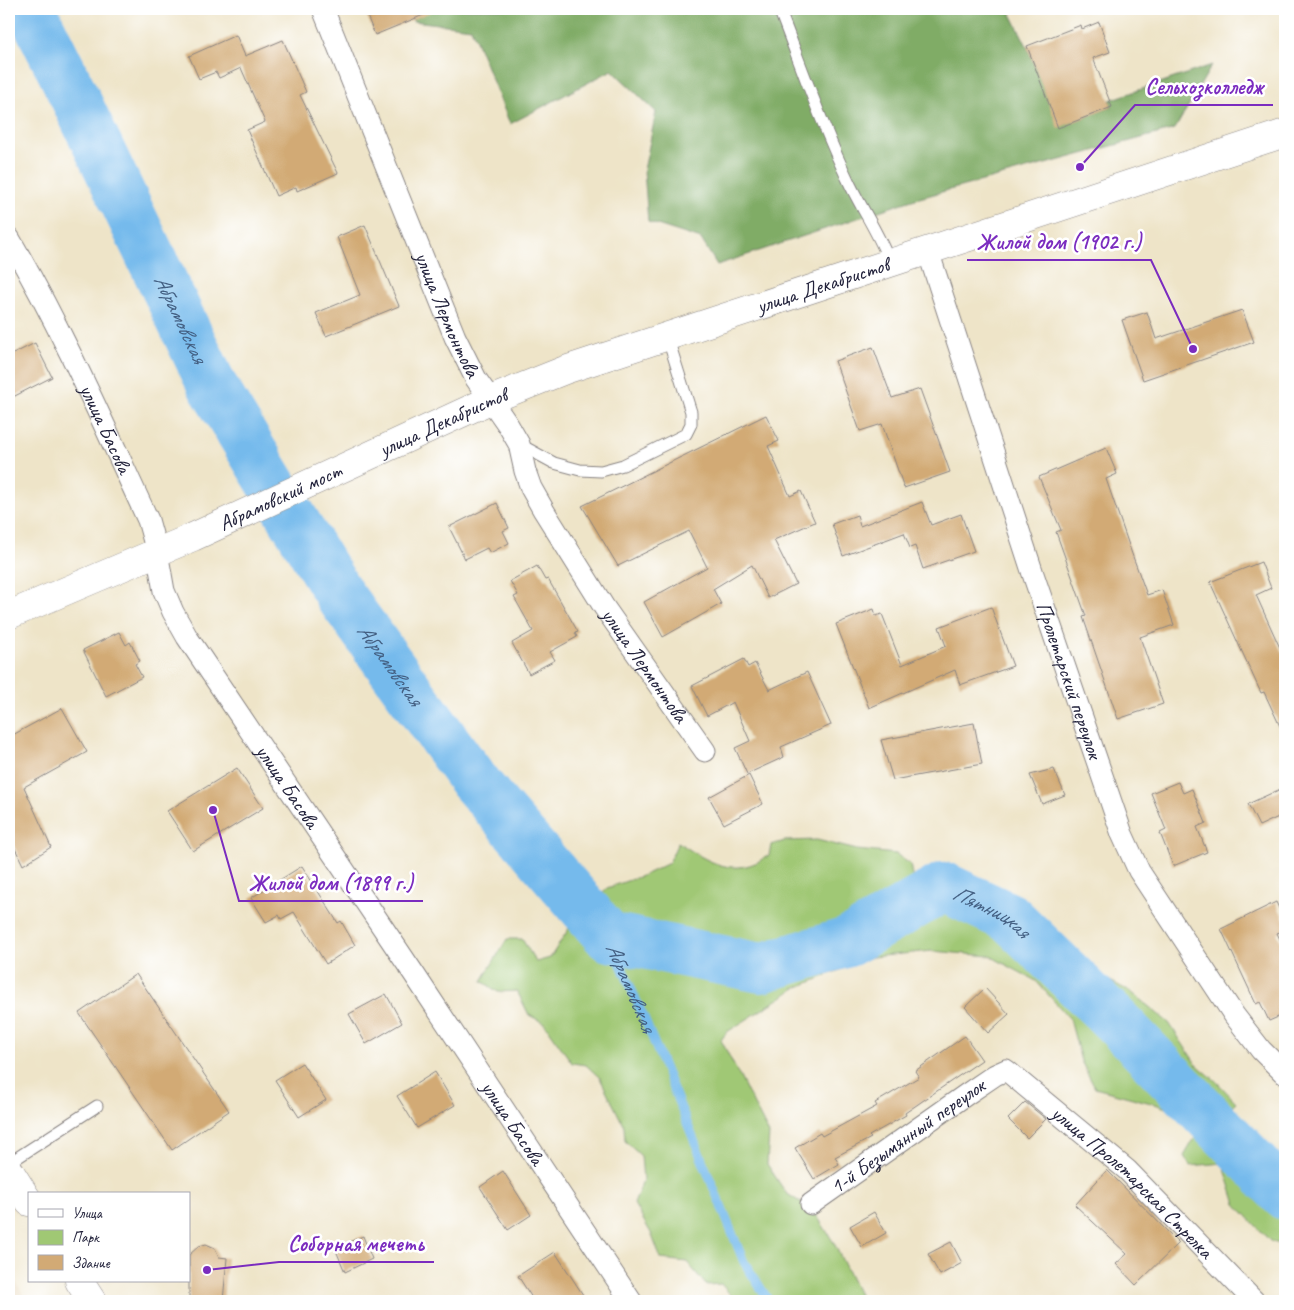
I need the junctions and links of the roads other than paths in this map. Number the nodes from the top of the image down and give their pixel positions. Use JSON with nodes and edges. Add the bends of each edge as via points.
{"nodes":[{"id":1,"x":323,"y":9,"type":"edge"},
{"id":2,"x":780,"y":9,"type":"edge"},
{"id":3,"x":1285,"y":133,"type":"edge"},
{"id":4,"x":9,"y":238,"type":"edge"},
{"id":5,"x":928,"y":251,"type":"junction"},
{"id":6,"x":890,"y":263,"type":"junction"},
{"id":7,"x":667,"y":336,"type":"junction"},
{"id":8,"x":490,"y":400,"type":"junction"},
{"id":9,"x":519,"y":444,"type":"junction"},
{"id":10,"x":368,"y":456,"type":"joint"},
{"id":11,"x":157,"y":552,"type":"junction"},
{"id":12,"x":9,"y":615,"type":"edge"},
{"id":13,"x":705,"y":751,"type":"dead end"},
{"id":14,"x":1006,"y":1070,"type":"joint"},
{"id":15,"x":1285,"y":1074,"type":"edge"},
{"id":16,"x":97,"y":1106,"type":"dead end"},
{"id":17,"x":9,"y":1163,"type":"edge"},
{"id":18,"x":9,"y":1170,"type":"edge"},
{"id":19,"x":28,"y":1200,"type":"edge"},
{"id":20,"x":811,"y":1204,"type":"dead end"},
{"id":21,"x":80,"y":1282,"type":"edge"},
{"id":22,"x":92,"y":1301,"type":"edge"},
{"id":23,"x":631,"y":1301,"type":"edge"},
{"id":24,"x":1254,"y":1301,"type":"edge"}],
"edges":[{"from":1,"to":8,"type":"street","name":"улица Лермонтова","via":[[455,337],[468,366]]},
{"from":2,"to":6,"type":"lane","via":[[832,146]]},
{"from":3,"to":5,"type":"street","name":"улица Декабристов"},
{"from":4,"to":11,"type":"street","name":"улица Басова","via":[[91,396],[148,520]]},
{"from":5,"to":6,"type":"street","name":"улица Декабристов"},
{"from":5,"to":15,"type":"street","name":"Пролетарский переулок","via":[[1122,834],[1139,872],[1246,1032]]},
{"from":6,"to":7,"type":"street","name":"улица Декабристов"},
{"from":7,"to":8,"type":"street","name":"улица Декабристов","via":[[565,370]]},
{"from":7,"to":9,"type":"lane","via":[[691,412],[691,424],[686,434],[623,465],[601,471],[580,470],[554,463]]},
{"from":8,"to":9,"type":"street","name":"улица Лермонтова"},
{"from":8,"to":10,"type":"street","name":"улица Декабристов"},
{"from":9,"to":13,"type":"street","name":"улица Лермонтова","via":[[531,488],[544,512],[604,607]]},
{"from":10,"to":11,"type":"street","name":"Абрамовский мост"},
{"from":11,"to":12,"type":"street"},
{"from":11,"to":23,"type":"street","name":"улица Басова","via":[[164,591],[187,637]]},
{"from":14,"to":20,"type":"street","name":"1-й Безымянный переулок"},
{"from":14,"to":24,"type":"street","name":"улица Пролетарская Стрелка","via":[[1127,1170]]},
{"from":16,"to":17,"type":"lane"},
{"from":18,"to":19,"type":"street"},
{"from":21,"to":22,"type":"street"}]}
